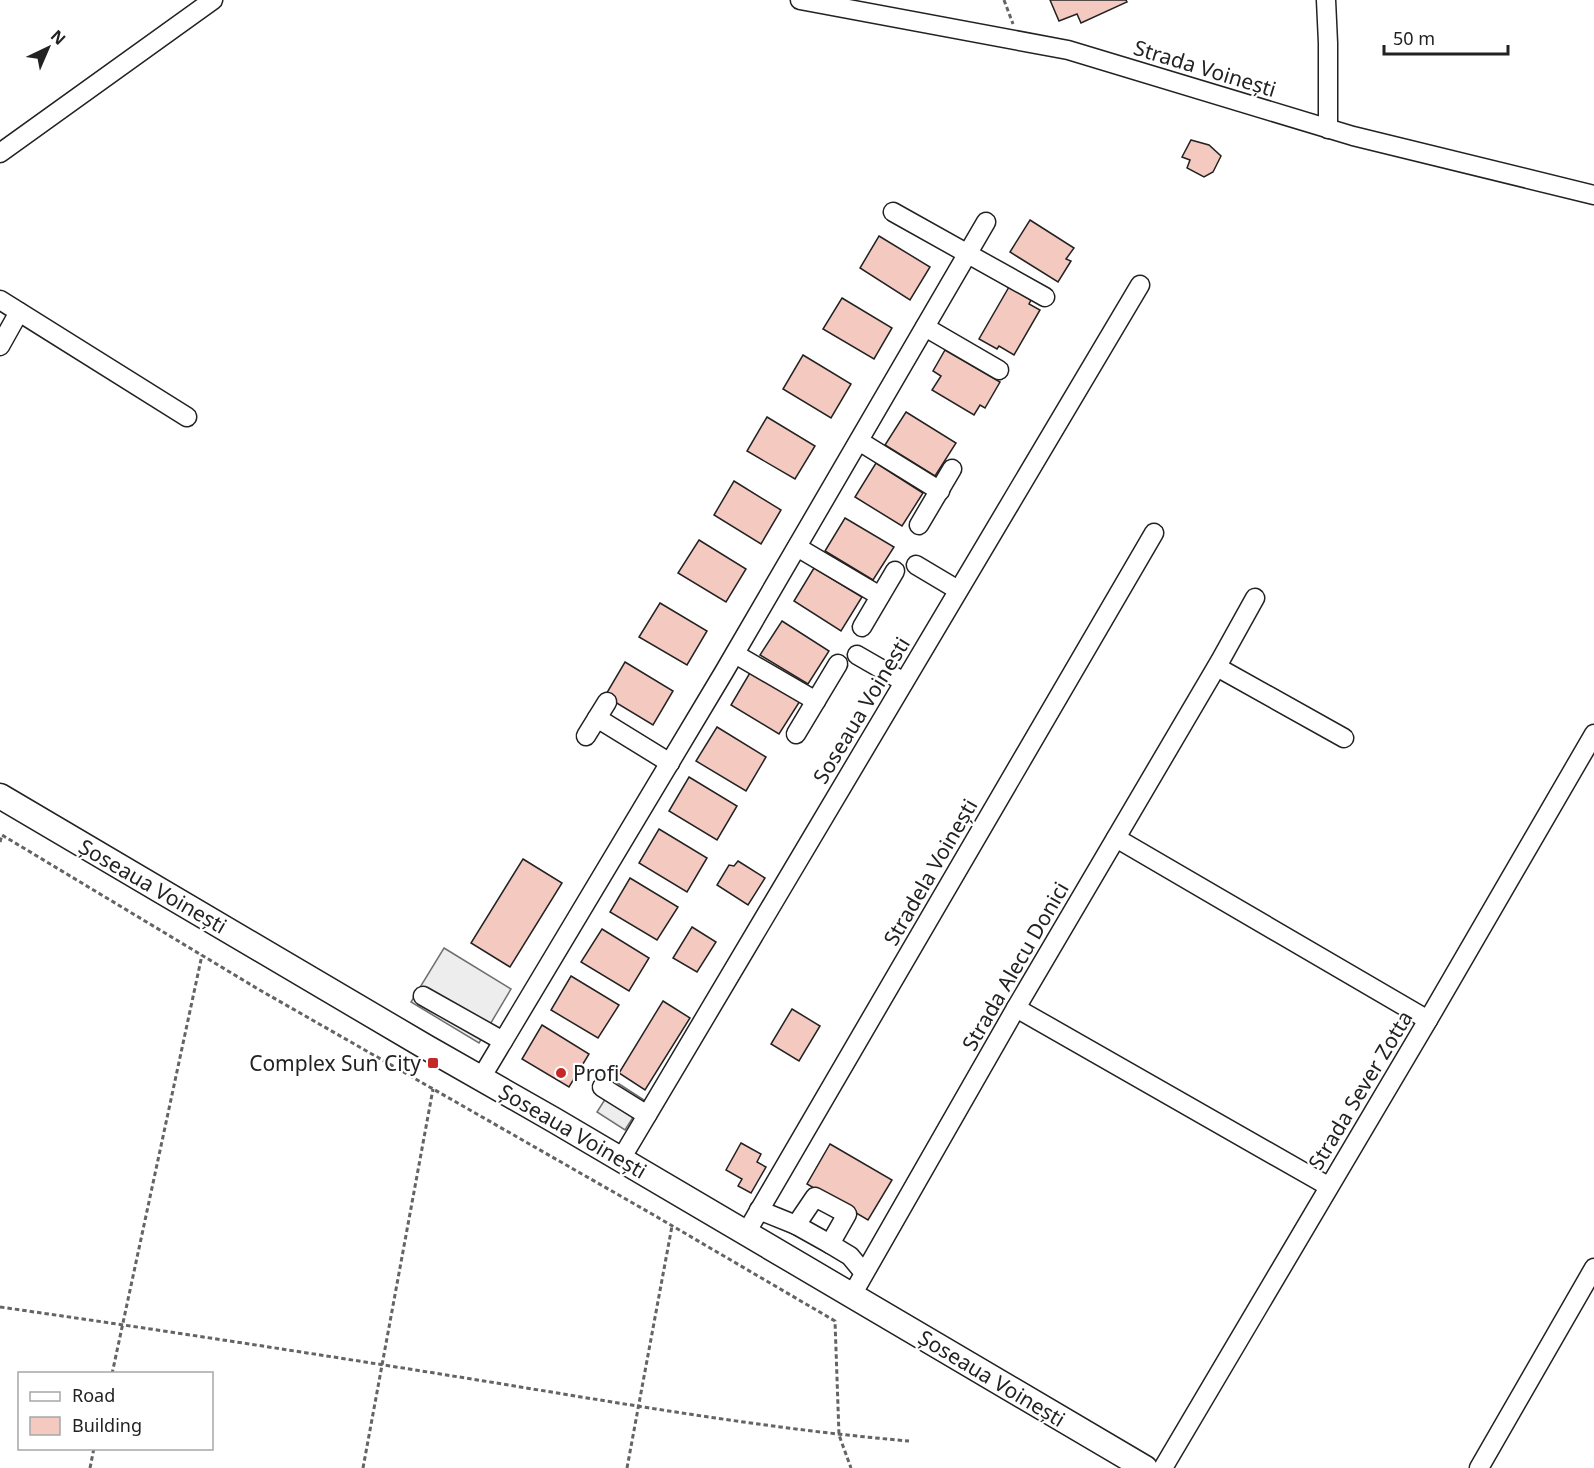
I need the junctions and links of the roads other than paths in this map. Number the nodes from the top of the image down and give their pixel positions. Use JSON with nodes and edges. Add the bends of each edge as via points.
{"nodes":[{"id":1,"x":213,"y":0,"type":"edge"},
{"id":2,"x":800,"y":0,"type":"edge"},
{"id":3,"x":1326,"y":0,"type":"edge"},
{"id":4,"x":191,"y":8,"type":"edge"},
{"id":5,"x":1328,"y":129,"type":"junction"},
{"id":6,"x":0,"y":153,"type":"edge"},
{"id":7,"x":1594,"y":195,"type":"edge"},
{"id":8,"x":893,"y":212,"type":"dead end"},
{"id":9,"x":986,"y":222,"type":"dead end"},
{"id":10,"x":968,"y":254,"type":"junction"},
{"id":11,"x":1140,"y":285,"type":"dead end"},
{"id":12,"x":1045,"y":297,"type":"dead end"},
{"id":13,"x":0,"y":300,"type":"edge"},
{"id":14,"x":19,"y":312,"type":"junction"},
{"id":15,"x":925,"y":327,"type":"junction"},
{"id":16,"x":0,"y":346,"type":"edge"},
{"id":17,"x":999,"y":370,"type":"dead end"},
{"id":18,"x":187,"y":417,"type":"dead end"},
{"id":19,"x":858,"y":441,"type":"junction"},
{"id":20,"x":952,"y":470,"type":"dead end"},
{"id":21,"x":940,"y":491,"type":"junction"},
{"id":22,"x":919,"y":525,"type":"dead end"},
{"id":23,"x":1154,"y":533,"type":"dead end"},
{"id":24,"x":797,"y":547,"type":"junction"},
{"id":25,"x":916,"y":565,"type":"dead end"},
{"id":26,"x":896,"y":571,"type":"dead end"},
{"id":27,"x":958,"y":590,"type":"junction"},
{"id":28,"x":880,"y":596,"type":"junction"},
{"id":29,"x":1255,"y":598,"type":"dead end"},
{"id":30,"x":861,"y":627,"type":"dead end"},
{"id":31,"x":735,"y":654,"type":"junction"},
{"id":32,"x":857,"y":656,"type":"dead end"},
{"id":33,"x":838,"y":664,"type":"dead end"},
{"id":34,"x":1218,"y":664,"type":"junction"},
{"id":35,"x":904,"y":682,"type":"junction"},
{"id":36,"x":816,"y":701,"type":"junction"},
{"id":37,"x":607,"y":702,"type":"dead end"},
{"id":38,"x":597,"y":718,"type":"junction"},
{"id":39,"x":796,"y":734,"type":"dead end"},
{"id":40,"x":1594,"y":734,"type":"edge"},
{"id":41,"x":586,"y":736,"type":"dead end"},
{"id":42,"x":1344,"y":738,"type":"dead end"},
{"id":43,"x":670,"y":763,"type":"junction"},
{"id":44,"x":0,"y":796,"type":"edge"},
{"id":45,"x":1116,"y":838,"type":"junction"},
{"id":46,"x":423,"y":996,"type":"dead end"},
{"id":47,"x":1016,"y":1008,"type":"junction"},
{"id":48,"x":1428,"y":1020,"type":"junction"},
{"id":49,"x":503,"y":1041,"type":"junction"},
{"id":50,"x":482,"y":1078,"type":"junction"},
{"id":51,"x":602,"y":1087,"type":"dead end"},
{"id":52,"x":647,"y":1115,"type":"junction"},
{"id":53,"x":621,"y":1159,"type":"junction"},
{"id":54,"x":1328,"y":1186,"type":"junction"},
{"id":55,"x":759,"y":1210,"type":"junction"},
{"id":56,"x":796,"y":1225,"type":"junction"},
{"id":57,"x":746,"y":1233,"type":"junction"},
{"id":58,"x":830,"y":1244,"type":"junction"},
{"id":59,"x":1594,"y":1268,"type":"edge"},
{"id":60,"x":864,"y":1273,"type":"junction"},
{"id":61,"x":852,"y":1295,"type":"junction"},
{"id":62,"x":1137,"y":1466,"type":"edge"},
{"id":63,"x":1163,"y":1468,"type":"edge"},
{"id":64,"x":1479,"y":1468,"type":"edge"}],
"edges":[{"from":1,"to":4,"type":"street"},
{"from":2,"to":5,"type":"street","name":"Strada Voinești","via":[[1068,50]]},
{"from":3,"to":5,"type":"street"},
{"from":4,"to":6,"type":"street"},
{"from":5,"to":7,"type":"street","name":"Strada Voinești"},
{"from":8,"to":10,"type":"street"},
{"from":9,"to":10,"type":"street"},
{"from":10,"to":12,"type":"street"},
{"from":10,"to":15,"type":"street"},
{"from":11,"to":27,"type":"street","name":"Soseaua Voinesti"},
{"from":13,"to":14,"type":"street"},
{"from":14,"to":16,"type":"street"},
{"from":14,"to":18,"type":"street"},
{"from":15,"to":17,"type":"street"},
{"from":15,"to":19,"type":"street"},
{"from":19,"to":21,"type":"street"},
{"from":19,"to":24,"type":"street"},
{"from":20,"to":21,"type":"street"},
{"from":21,"to":22,"type":"street"},
{"from":23,"to":55,"type":"street","name":"Stradela Voinești"},
{"from":24,"to":28,"type":"street"},
{"from":24,"to":31,"type":"street"},
{"from":25,"to":27,"type":"street"},
{"from":26,"to":28,"type":"street"},
{"from":27,"to":35,"type":"street","name":"Soseaua Voinesti"},
{"from":28,"to":30,"type":"street"},
{"from":29,"to":34,"type":"street","name":"Strada Alecu Donici"},
{"from":31,"to":36,"type":"street"},
{"from":31,"to":43,"type":"street"},
{"from":32,"to":35,"type":"street"},
{"from":33,"to":36,"type":"street"},
{"from":34,"to":42,"type":"street"},
{"from":34,"to":45,"type":"street","name":"Strada Alecu Donici"},
{"from":35,"to":52,"type":"street","name":"Soseaua Voinesti"},
{"from":36,"to":39,"type":"street"},
{"from":37,"to":38,"type":"street"},
{"from":38,"to":41,"type":"street"},
{"from":38,"to":43,"type":"street"},
{"from":40,"to":48,"type":"street","name":"Strada Sever Zotta"},
{"from":43,"to":49,"type":"street"},
{"from":44,"to":50,"type":"main road","name":"Șoseaua Voinești"},
{"from":45,"to":47,"type":"street","name":"Strada Alecu Donici"},
{"from":45,"to":48,"type":"street"},
{"from":46,"to":49,"type":"street"},
{"from":47,"to":54,"type":"street"},
{"from":47,"to":60,"type":"street","name":"Strada Alecu Donici"},
{"from":48,"to":54,"type":"street","name":"Strada Sever Zotta"},
{"from":49,"to":50,"type":"street"},
{"from":50,"to":53,"type":"main road","name":"Șoseaua Voinești"},
{"from":51,"to":52,"type":"street"},
{"from":52,"to":53,"type":"street","name":"Soseaua Voinesti"},
{"from":53,"to":57,"type":"main road","name":"Șoseaua Voinești"},
{"from":54,"to":63,"type":"street","name":"Strada Sever Zotta"},
{"from":55,"to":56,"type":"street"},
{"from":55,"to":57,"type":"street","name":"Stradela Voinești"},
{"from":56,"to":58,"type":"street"},
{"from":56,"to":58,"type":"street","via":[[815,1197],[847,1214]]},
{"from":57,"to":61,"type":"main road","name":"Șoseaua Voinești"},
{"from":58,"to":60,"type":"street","via":[[850,1256]]},
{"from":59,"to":64,"type":"street"},
{"from":60,"to":61,"type":"street","name":"Strada Alecu Donici"},
{"from":61,"to":62,"type":"main road","name":"Șoseaua Voinești"}]}
